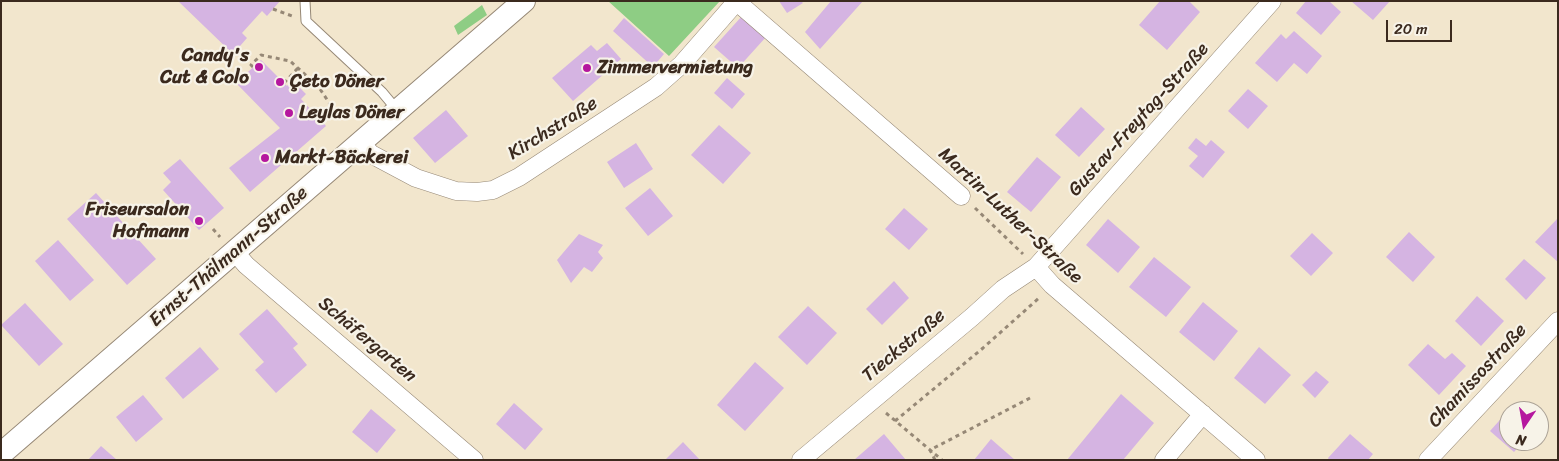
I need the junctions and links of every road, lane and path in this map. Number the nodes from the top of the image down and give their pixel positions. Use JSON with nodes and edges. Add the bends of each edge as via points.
{"nodes":[{"id":1,"x":305,"y":1,"type":"edge"},
{"id":2,"x":524,"y":1,"type":"edge"},
{"id":3,"x":1272,"y":1,"type":"edge"},
{"id":4,"x":737,"y":2,"type":"edge"},
{"id":5,"x":253,"y":67,"type":"dead end"},
{"id":6,"x":298,"y":68,"type":"junction"},
{"id":7,"x":284,"y":82,"type":"dead end"},
{"id":8,"x":398,"y":110,"type":"junction"},
{"id":9,"x":342,"y":122,"type":"dead end"},
{"id":10,"x":361,"y":143,"type":"junction"},
{"id":11,"x":961,"y":196,"type":"joint"},
{"id":12,"x":235,"y":252,"type":"junction"},
{"id":13,"x":1036,"y":267,"type":"junction"},
{"id":14,"x":1052,"y":285,"type":"junction"},
{"id":15,"x":1558,"y":321,"type":"edge"},
{"id":16,"x":1030,"y":398,"type":"dead end"},
{"id":17,"x":872,"y":402,"type":"junction"},
{"id":18,"x":1203,"y":414,"type":"junction"},
{"id":19,"x":895,"y":421,"type":"junction"},
{"id":20,"x":930,"y":450,"type":"junction"},
{"id":21,"x":1,"y":454,"type":"edge"},
{"id":22,"x":474,"y":460,"type":"edge"},
{"id":23,"x":801,"y":460,"type":"edge"},
{"id":24,"x":935,"y":460,"type":"edge"},
{"id":25,"x":942,"y":460,"type":"edge"},
{"id":26,"x":1164,"y":460,"type":"edge"},
{"id":27,"x":1256,"y":460,"type":"edge"},
{"id":28,"x":1428,"y":460,"type":"edge"}],
"edges":[{"from":1,"to":8,"type":"lane","via":[[306,21]]},
{"from":2,"to":8,"type":"street","name":"Ernst-Thälmann-Straße"},
{"from":3,"to":13,"type":"street","name":"Gustav-Freytag-Straße"},
{"from":4,"to":10,"type":"street","name":"Kirchstraße","via":[[682,64],[656,87],[520,176],[493,190],[456,191],[416,178],[372,154]]},
{"from":4,"to":11,"type":"street","name":"Martin-Luther-Straße"},
{"from":5,"to":6,"type":"path","via":[[260,55],[290,61]]},
{"from":6,"to":7,"type":"path"},
{"from":6,"to":9,"type":"path","via":[[318,86]]},
{"from":8,"to":10,"type":"street","name":"Ernst-Thälmann-Straße"},
{"from":10,"to":12,"type":"street","name":"Ernst-Thälmann-Straße"},
{"from":11,"to":13,"type":"path","name":"Martin-Luther-Straße"},
{"from":12,"to":21,"type":"street","name":"Ernst-Thälmann-Straße"},
{"from":12,"to":22,"type":"street","name":"Schäfergarten","via":[[246,265]]},
{"from":13,"to":14,"type":"street","name":"Martin-Luther-Straße"},
{"from":13,"to":17,"type":"street","name":"Tieckstraße","via":[[1003,289]]},
{"from":14,"to":18,"type":"street","name":"Martin-Luther-Straße"},
{"from":14,"to":19,"type":"path"},
{"from":15,"to":28,"type":"street","name":"Chamissostraße"},
{"from":16,"to":20,"type":"path"},
{"from":17,"to":19,"type":"path"},
{"from":17,"to":23,"type":"street","name":"Tieckstraße"},
{"from":18,"to":26,"type":"street"},
{"from":18,"to":27,"type":"street","name":"Martin-Luther-Straße"},
{"from":19,"to":20,"type":"path"},
{"from":20,"to":24,"type":"path"},
{"from":20,"to":25,"type":"path"}]}
